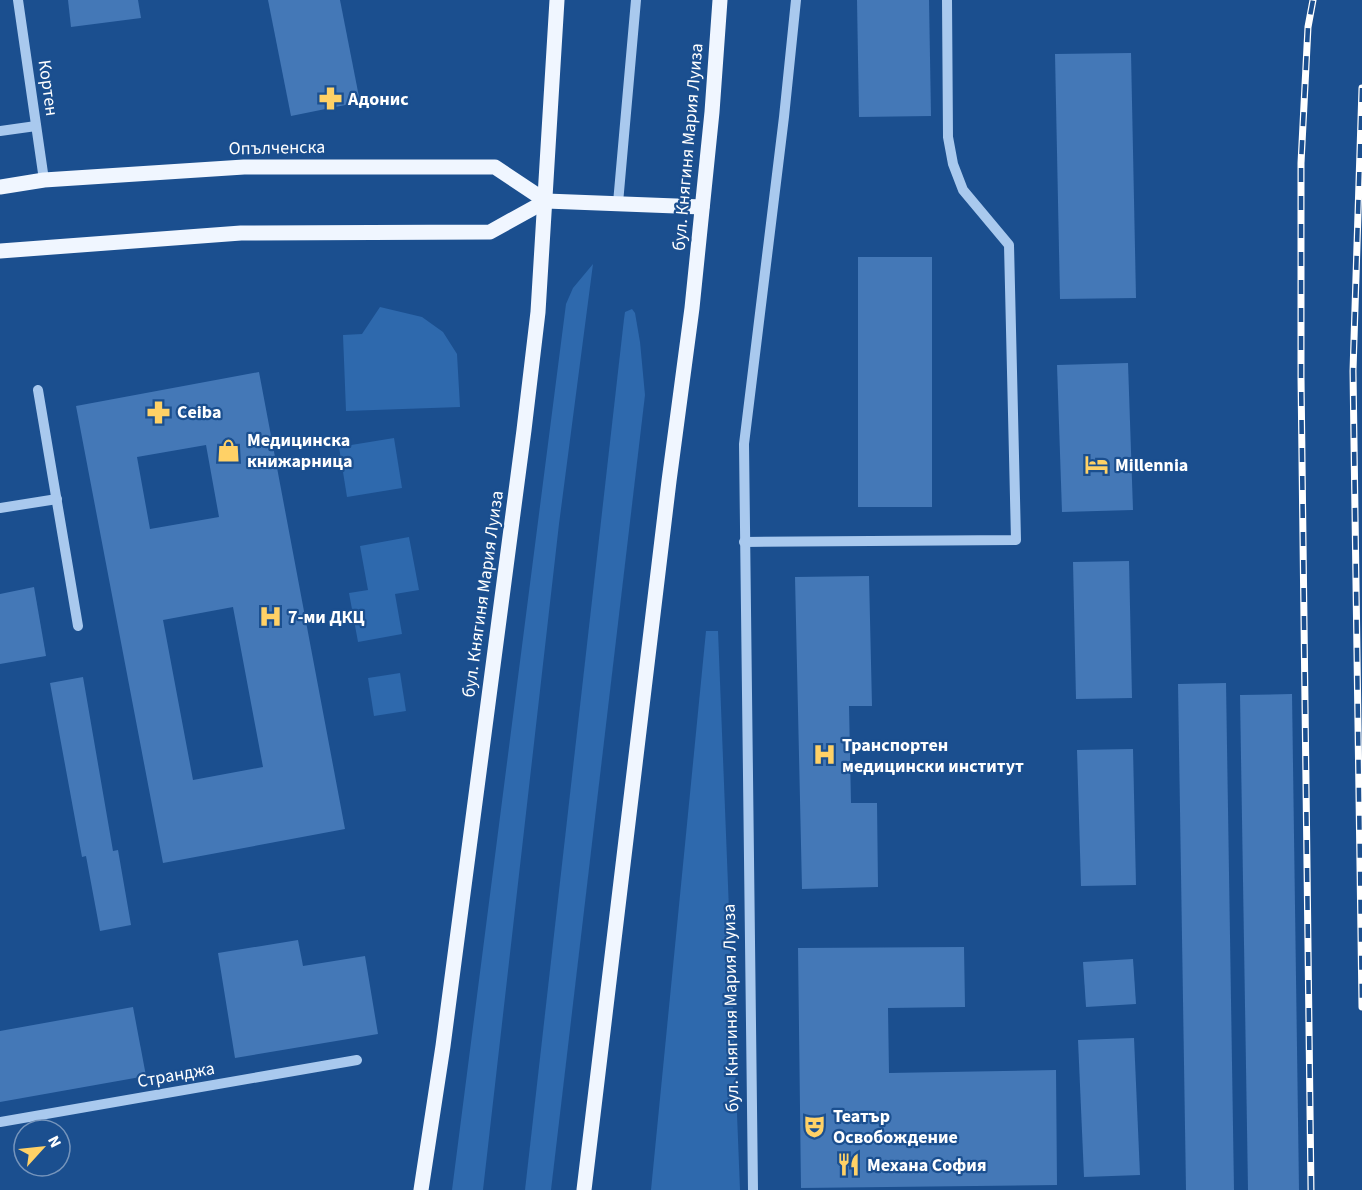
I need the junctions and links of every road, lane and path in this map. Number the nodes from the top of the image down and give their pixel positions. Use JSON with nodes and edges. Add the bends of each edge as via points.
{"nodes":[{"id":1,"x":18,"y":0,"type":"edge"},
{"id":2,"x":557,"y":0,"type":"edge"},
{"id":3,"x":636,"y":0,"type":"edge"},
{"id":4,"x":720,"y":0,"type":"edge"},
{"id":5,"x":796,"y":0,"type":"edge"},
{"id":6,"x":947,"y":0,"type":"edge"},
{"id":7,"x":36,"y":126,"type":"junction"},
{"id":8,"x":0,"y":131,"type":"edge"},
{"id":9,"x":44,"y":180,"type":"junction"},
{"id":10,"x":0,"y":187,"type":"edge"},
{"id":11,"x":546,"y":201,"type":"junction"},
{"id":12,"x":618,"y":203,"type":"junction"},
{"id":13,"x":702,"y":207,"type":"junction"},
{"id":14,"x":0,"y":251,"type":"edge"},
{"id":15,"x":39,"y":390,"type":"dead end"},
{"id":16,"x":57,"y":499,"type":"junction"},
{"id":17,"x":0,"y":508,"type":"edge"},
{"id":18,"x":744,"y":542,"type":"junction"},
{"id":19,"x":78,"y":626,"type":"dead end"},
{"id":20,"x":357,"y":1060,"type":"dead end"},
{"id":21,"x":0,"y":1122,"type":"edge"},
{"id":22,"x":422,"y":1190,"type":"edge"},
{"id":23,"x":584,"y":1190,"type":"edge"},
{"id":24,"x":753,"y":1190,"type":"edge"}],
"edges":[{"from":1,"to":7,"type":"street","name":"Кортен"},
{"from":2,"to":11,"type":"main road","name":"бул. Княгиня Мария Луиза"},
{"from":3,"to":12,"type":"street"},
{"from":4,"to":13,"type":"main road","name":"бул. Княгиня Мария Луиза"},
{"from":5,"to":18,"type":"street","name":"бул. Княгиня Мария Луиза","via":[[744,444]]},
{"from":6,"to":18,"type":"street","via":[[948,137],[953,164],[963,190],[1009,245],[1016,540]]},
{"from":7,"to":8,"type":"street"},
{"from":7,"to":9,"type":"street","name":"Кортен"},
{"from":9,"to":10,"type":"main road","name":"Опълченска"},
{"from":9,"to":11,"type":"main road","name":"Опълченска","via":[[244,167],[495,167]]},
{"from":11,"to":12,"type":"main road"},
{"from":11,"to":14,"type":"main road","via":[[490,232],[241,233]]},
{"from":11,"to":22,"type":"main road","name":"бул. Княгиня Мария Луиза","via":[[524,430]]},
{"from":12,"to":13,"type":"main road"},
{"from":13,"to":23,"type":"main road","name":"бул. Княгиня Мария Луиза"},
{"from":15,"to":16,"type":"street"},
{"from":16,"to":17,"type":"street"},
{"from":16,"to":19,"type":"street"},
{"from":18,"to":24,"type":"street","name":"бул. Княгиня Мария Луиза"},
{"from":20,"to":21,"type":"street","name":"Странджа"}]}
